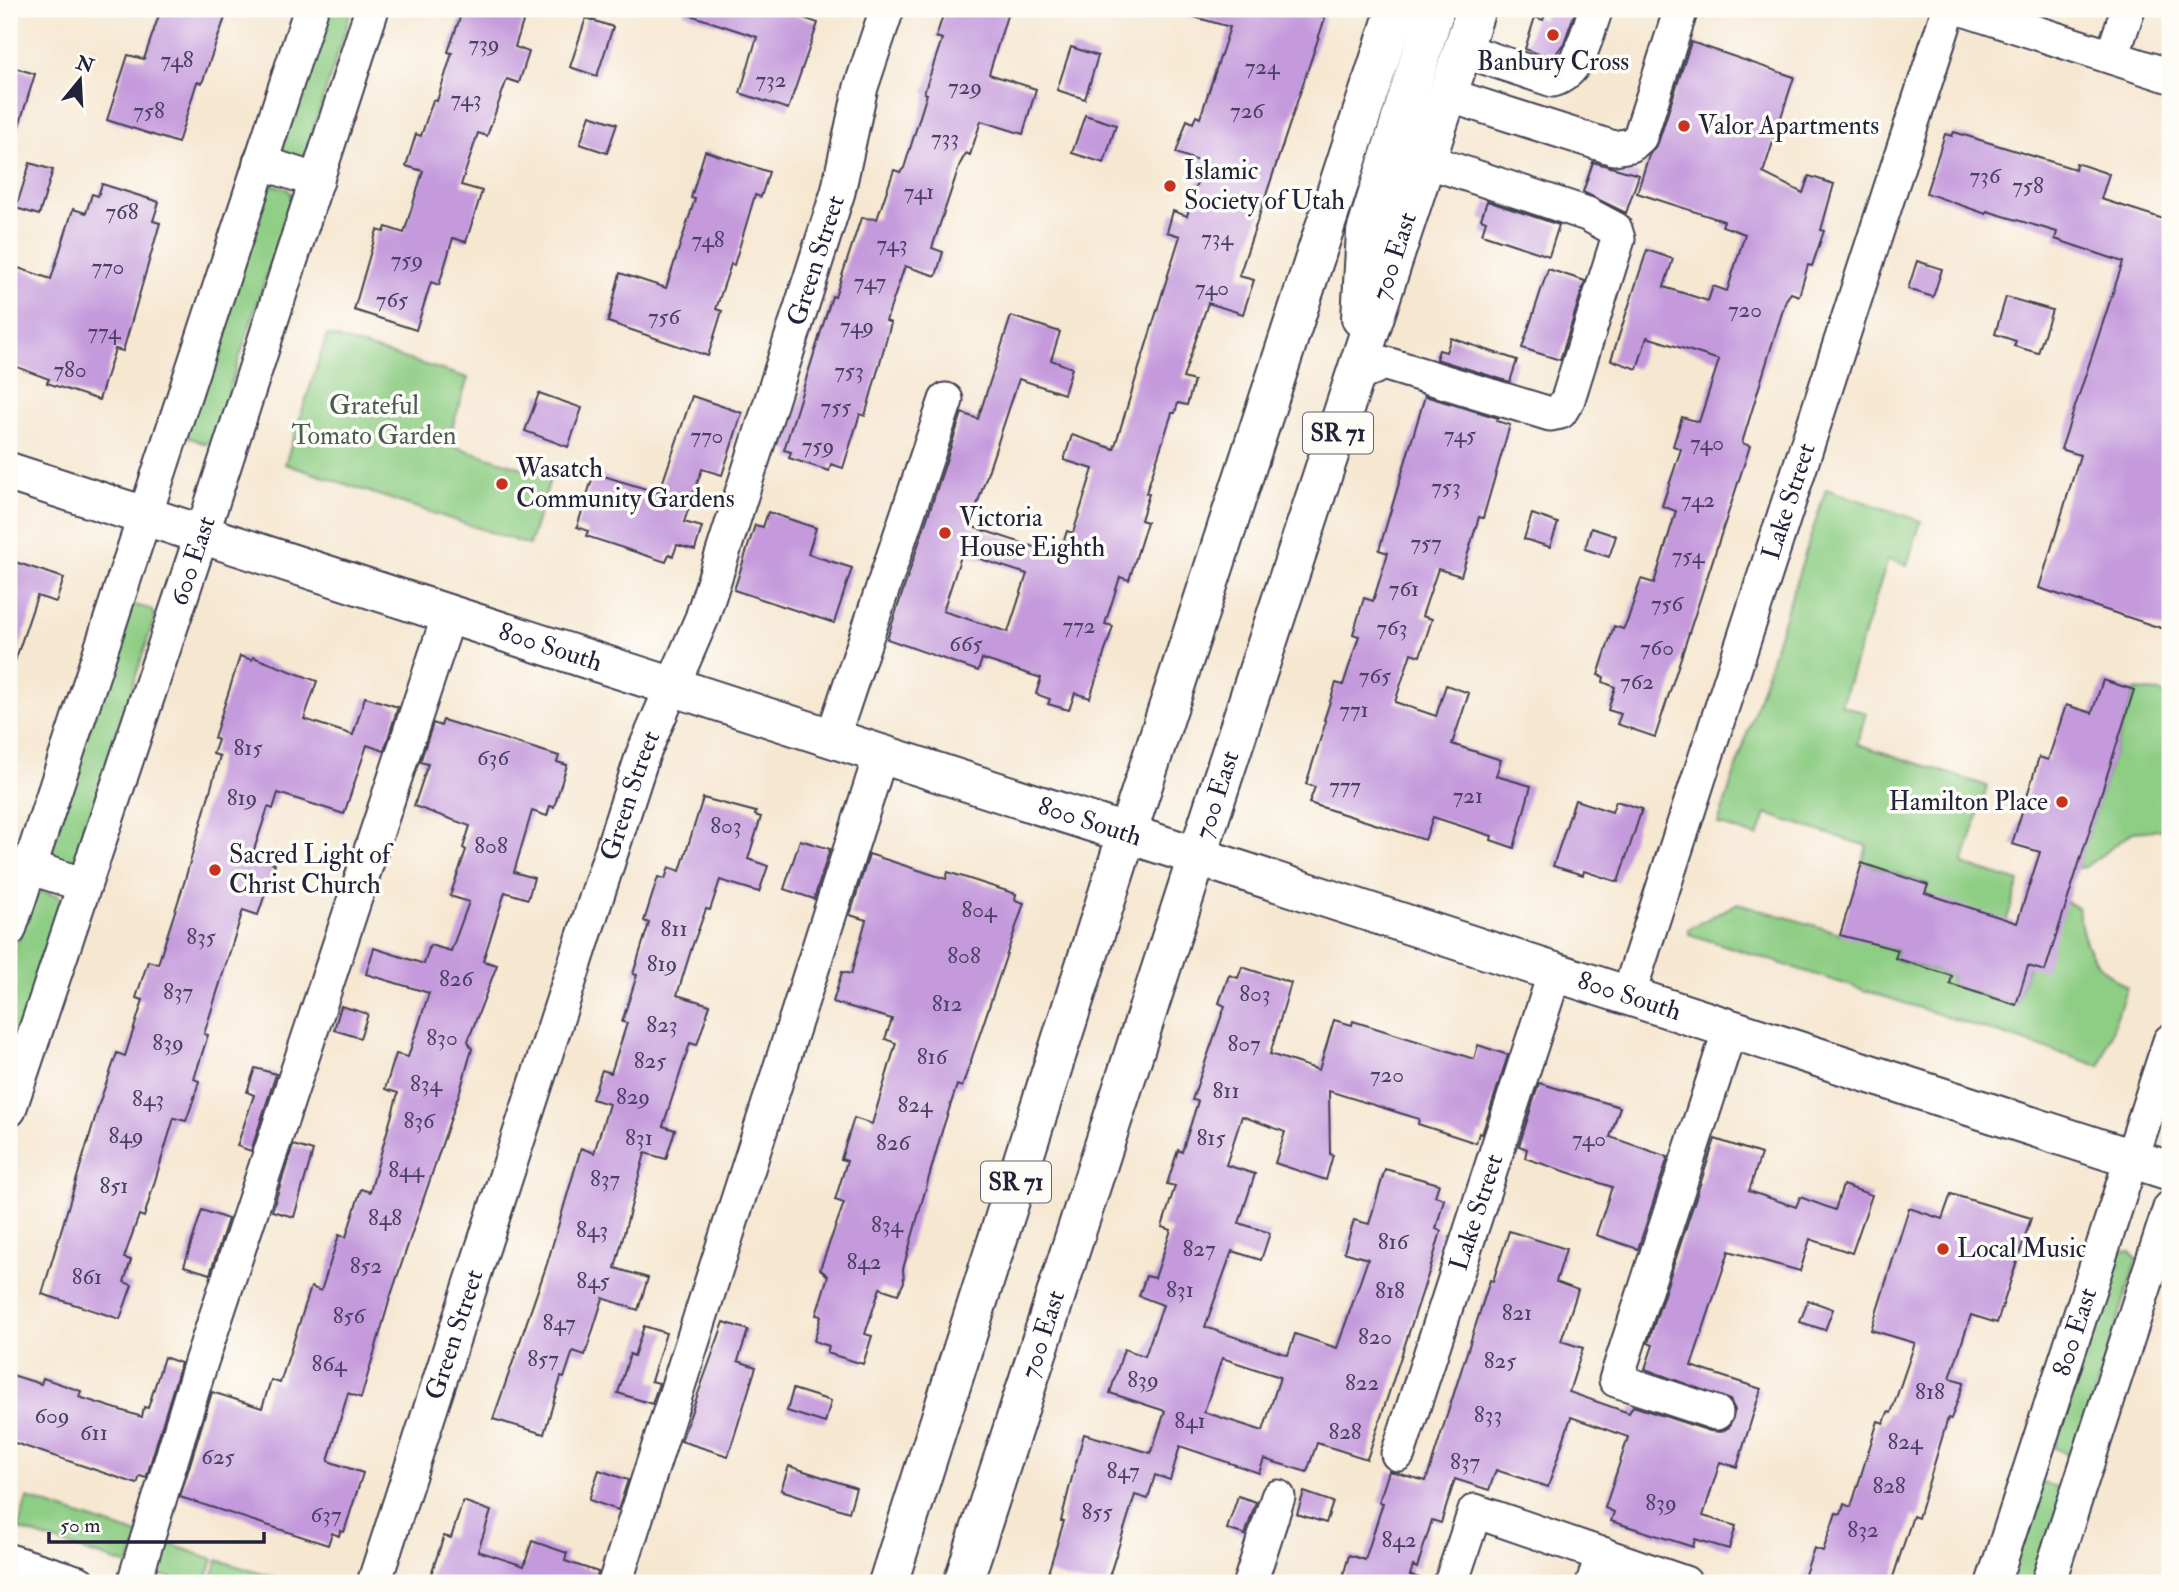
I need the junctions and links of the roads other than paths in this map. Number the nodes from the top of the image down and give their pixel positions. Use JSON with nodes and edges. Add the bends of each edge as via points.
{"nodes":[{"id":1,"x":310,"y":9,"type":"edge"},
{"id":2,"x":372,"y":9,"type":"edge"},
{"id":3,"x":887,"y":9,"type":"edge"},
{"id":4,"x":1396,"y":9,"type":"edge"},
{"id":5,"x":1434,"y":9,"type":"edge"},
{"id":6,"x":1476,"y":9,"type":"edge"},
{"id":7,"x":1595,"y":9,"type":"edge"},
{"id":8,"x":1681,"y":9,"type":"edge"},
{"id":9,"x":1949,"y":9,"type":"edge"},
{"id":10,"x":1963,"y":9,"type":"edge"},
{"id":11,"x":2128,"y":9,"type":"edge"},
{"id":12,"x":2004,"y":15,"type":"edge"},
{"id":13,"x":1463,"y":50,"type":"junction"},
{"id":14,"x":2112,"y":57,"type":"junction"},
{"id":15,"x":2170,"y":76,"type":"edge"},
{"id":16,"x":1448,"y":95,"type":"junction"},
{"id":17,"x":1427,"y":161,"type":"junction"},
{"id":18,"x":260,"y":162,"type":"junction"},
{"id":19,"x":317,"y":181,"type":"junction"},
{"id":20,"x":1357,"y":376,"type":"junction"},
{"id":21,"x":946,"y":400,"type":"dead end"},
{"id":22,"x":9,"y":472,"type":"edge"},
{"id":23,"x":145,"y":516,"type":"junction"},
{"id":24,"x":202,"y":534,"type":"junction"},
{"id":25,"x":449,"y":615,"type":"junction"},
{"id":26,"x":673,"y":687,"type":"junction"},
{"id":27,"x":832,"y":738,"type":"junction"},
{"id":28,"x":881,"y":754,"type":"junction"},
{"id":29,"x":1127,"y":834,"type":"junction"},
{"id":30,"x":1197,"y":856,"type":"junction"},
{"id":31,"x":29,"y":867,"type":"junction"},
{"id":32,"x":84,"y":885,"type":"junction"},
{"id":33,"x":9,"y":930,"type":"edge"},
{"id":34,"x":1555,"y":972,"type":"junction"},
{"id":35,"x":1628,"y":996,"type":"junction"},
{"id":36,"x":1730,"y":1029,"type":"junction"},
{"id":37,"x":2170,"y":1041,"type":"edge"},
{"id":38,"x":9,"y":1110,"type":"edge"},
{"id":39,"x":2132,"y":1158,"type":"junction"},
{"id":40,"x":2170,"y":1171,"type":"edge"},
{"id":41,"x":2170,"y":1208,"type":"edge"},
{"id":42,"x":1716,"y":1413,"type":"dead end"},
{"id":43,"x":1398,"y":1454,"type":"dead end"},
{"id":44,"x":2034,"y":1458,"type":"junction"},
{"id":45,"x":2084,"y":1474,"type":"junction"},
{"id":46,"x":1278,"y":1496,"type":"dead end"},
{"id":47,"x":9,"y":1561,"type":"edge"},
{"id":48,"x":1598,"y":1568,"type":"edge"},
{"id":49,"x":79,"y":1583,"type":"edge"},
{"id":50,"x":134,"y":1583,"type":"edge"},
{"id":51,"x":374,"y":1583,"type":"edge"},
{"id":52,"x":615,"y":1583,"type":"edge"},
{"id":53,"x":888,"y":1583,"type":"edge"},
{"id":54,"x":963,"y":1583,"type":"edge"},
{"id":55,"x":1250,"y":1583,"type":"edge"},
{"id":56,"x":1451,"y":1583,"type":"edge"},
{"id":57,"x":1685,"y":1583,"type":"edge"},
{"id":58,"x":1993,"y":1583,"type":"edge"},
{"id":59,"x":2048,"y":1583,"type":"edge"}],
"edges":[{"from":1,"to":18,"type":"street"},
{"from":2,"to":19,"type":"street","name":"600 East"},
{"from":3,"to":26,"type":"street","name":"Green Street","via":[[862,87],[838,192],[702,618]]},
{"from":4,"to":29,"type":"main road","number":"SR 71"},
{"from":5,"to":20,"type":"main road","via":[[1366,232]]},
{"from":6,"to":13,"type":"main road","name":"700 East","number":"SR 71"},
{"from":7,"to":13,"type":"street","via":[[1577,59],[1563,77],[1553,80]]},
{"from":8,"to":16,"type":"street","via":[[1640,137],[1631,145],[1614,148]]},
{"from":9,"to":35,"type":"street","name":"Lake Street"},
{"from":10,"to":12,"type":"street"},
{"from":11,"to":14,"type":"street"},
{"from":12,"to":14,"type":"street"},
{"from":13,"to":16,"type":"main road","name":"700 East","number":"SR 71"},
{"from":14,"to":15,"type":"street"},
{"from":16,"to":17,"type":"main road","name":"700 East","number":"SR 71"},
{"from":17,"to":20,"type":"main road","name":"700 East","number":"SR 71"},
{"from":17,"to":20,"type":"street","via":[[1587,214],[1615,229],[1618,239],[1568,398],[1560,412],[1550,414],[1383,363]]},
{"from":18,"to":19,"type":"street"},
{"from":18,"to":23,"type":"street"},
{"from":19,"to":24,"type":"street","name":"600 East"},
{"from":20,"to":30,"type":"main road","name":"700 East","number":"SR 71"},
{"from":21,"to":27,"type":"street"},
{"from":22,"to":23,"type":"main road","name":"800 South"},
{"from":23,"to":24,"type":"main road","name":"800 South"},
{"from":23,"to":31,"type":"street"},
{"from":24,"to":25,"type":"main road","name":"800 South"},
{"from":24,"to":32,"type":"street","name":"600 East"},
{"from":25,"to":26,"type":"main road","name":"800 South"},
{"from":25,"to":50,"type":"street","via":[[201,1362]]},
{"from":26,"to":27,"type":"main road","name":"800 South"},
{"from":26,"to":51,"type":"street","name":"Green Street","via":[[643,754]]},
{"from":27,"to":28,"type":"main road","name":"800 South"},
{"from":28,"to":29,"type":"main road","name":"800 South"},
{"from":28,"to":52,"type":"street"},
{"from":29,"to":30,"type":"main road","name":"800 South"},
{"from":29,"to":53,"type":"main road","number":"SR 71"},
{"from":30,"to":34,"type":"main road","name":"800 South"},
{"from":30,"to":54,"type":"main road","name":"700 East","number":"SR 71"},
{"from":31,"to":32,"type":"street"},
{"from":31,"to":33,"type":"street"},
{"from":32,"to":38,"type":"street","name":"600 East"},
{"from":34,"to":35,"type":"main road","name":"800 South"},
{"from":34,"to":43,"type":"street","name":"Lake Street"},
{"from":35,"to":36,"type":"main road","name":"800 South"},
{"from":36,"to":39,"type":"main road","name":"800 South"},
{"from":36,"to":42,"type":"street","via":[[1616,1380]]},
{"from":37,"to":39,"type":"street","name":"800 East"},
{"from":39,"to":40,"type":"main road","name":"800 South"},
{"from":39,"to":44,"type":"street","name":"800 East"},
{"from":41,"to":45,"type":"street","name":"800 East"},
{"from":44,"to":45,"type":"street"},
{"from":44,"to":58,"type":"street","name":"800 East"},
{"from":45,"to":59,"type":"street","name":"800 East"},
{"from":46,"to":55,"type":"street"},
{"from":47,"to":49,"type":"street"},
{"from":48,"to":56,"type":"street","via":[[1475,1511]]},
{"from":48,"to":57,"type":"street"}]}
